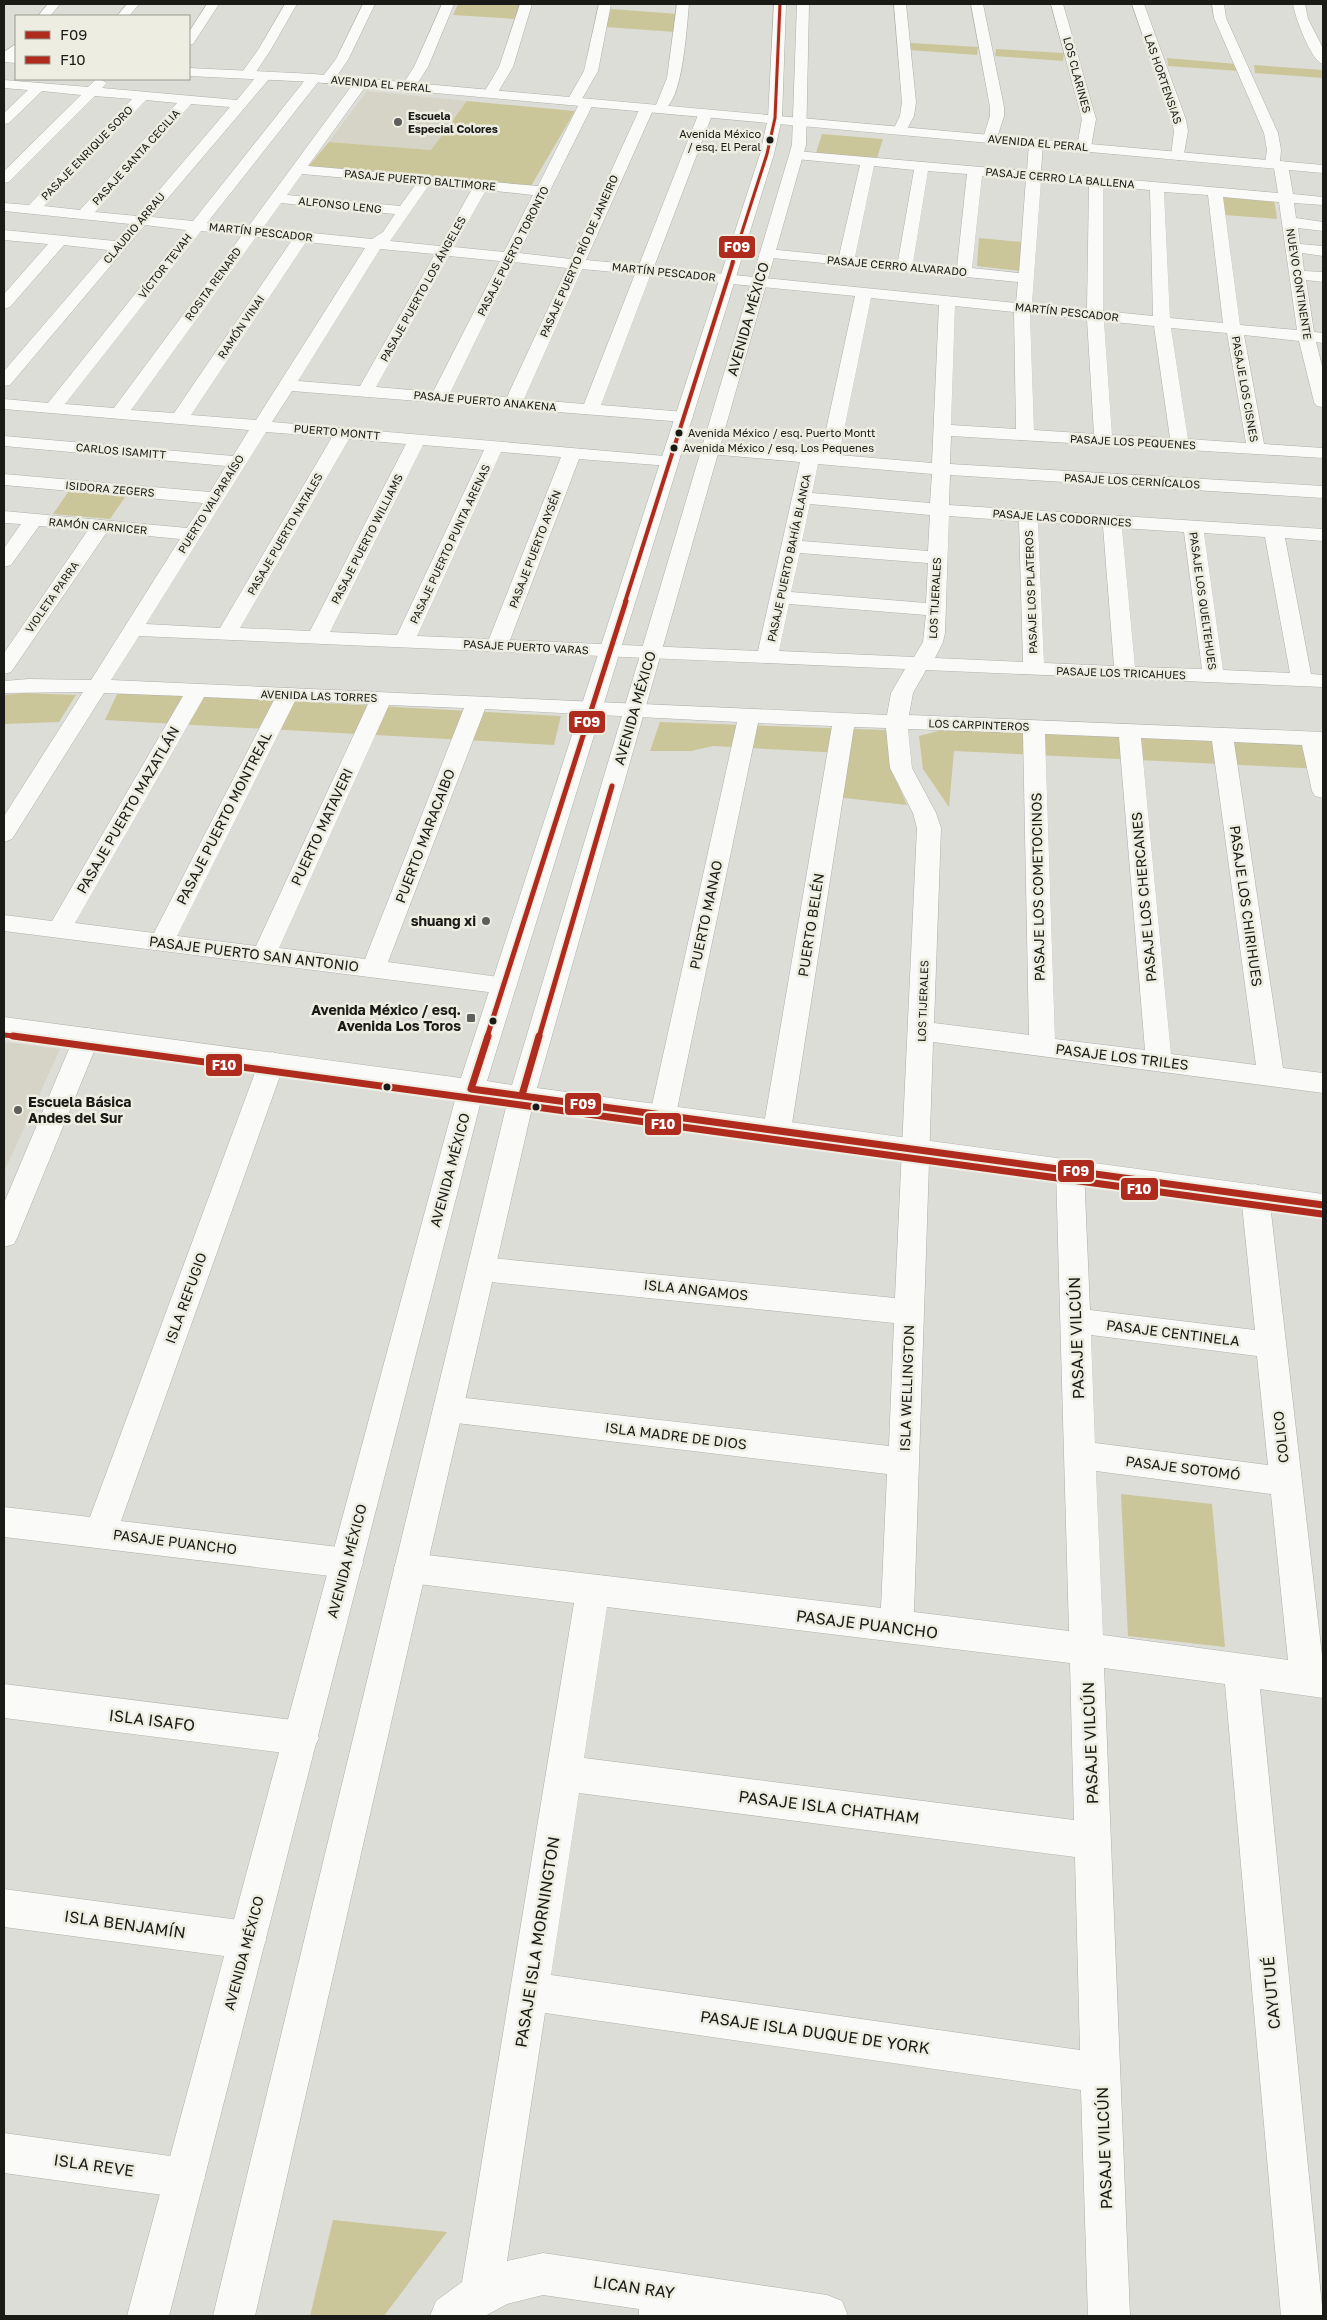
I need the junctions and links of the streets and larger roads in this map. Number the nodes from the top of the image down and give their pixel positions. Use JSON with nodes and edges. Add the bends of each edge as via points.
{"nodes":[{"id":1,"x":54,"y":4,"type":"edge"},
{"id":2,"x":133,"y":4,"type":"edge"},
{"id":3,"x":213,"y":4,"type":"edge"},
{"id":4,"x":291,"y":4,"type":"edge"},
{"id":5,"x":369,"y":4,"type":"edge"},
{"id":6,"x":448,"y":4,"type":"edge"},
{"id":7,"x":526,"y":4,"type":"edge"},
{"id":8,"x":605,"y":4,"type":"edge"},
{"id":9,"x":683,"y":4,"type":"edge"},
{"id":10,"x":780,"y":4,"type":"edge"},
{"id":11,"x":803,"y":4,"type":"edge"},
{"id":12,"x":900,"y":4,"type":"edge"},
{"id":13,"x":977,"y":4,"type":"edge"},
{"id":14,"x":1058,"y":4,"type":"edge"},
{"id":15,"x":1138,"y":4,"type":"edge"},
{"id":16,"x":1218,"y":4,"type":"edge"},
{"id":17,"x":1299,"y":4,"type":"edge"},
{"id":18,"x":45,"y":15,"type":"edge"},
{"id":19,"x":125,"y":15,"type":"edge"},
{"id":20,"x":190,"y":39,"type":"edge"},
{"id":21,"x":1323,"y":60,"type":"edge"},
{"id":22,"x":190,"y":72,"type":"edge"},
{"id":23,"x":247,"y":75,"type":"junction"},
{"id":24,"x":265,"y":75,"type":"junction"},
{"id":25,"x":321,"y":79,"type":"junction"},
{"id":26,"x":103,"y":80,"type":"edge"},
{"id":27,"x":361,"y":82,"type":"junction"},
{"id":28,"x":4,"y":84,"type":"edge"},
{"id":29,"x":408,"y":86,"type":"junction"},
{"id":30,"x":39,"y":87,"type":"junction"},
{"id":31,"x":91,"y":92,"type":"junction"},
{"id":32,"x":490,"y":94,"type":"junction"},
{"id":33,"x":142,"y":96,"type":"junction"},
{"id":34,"x":187,"y":100,"type":"junction"},
{"id":35,"x":580,"y":102,"type":"junction"},
{"id":36,"x":240,"y":104,"type":"junction"},
{"id":37,"x":663,"y":105,"type":"junction"},
{"id":38,"x":646,"y":110,"type":"junction"},
{"id":39,"x":705,"y":115,"type":"junction"},
{"id":40,"x":752,"y":116,"type":"junction"},
{"id":41,"x":775,"y":118,"type":"junction"},
{"id":42,"x":4,"y":120,"type":"edge"},
{"id":43,"x":802,"y":121,"type":"junction"},
{"id":44,"x":900,"y":130,"type":"junction"},
{"id":45,"x":990,"y":138,"type":"junction"},
{"id":46,"x":1036,"y":143,"type":"junction"},
{"id":47,"x":1084,"y":147,"type":"junction"},
{"id":48,"x":796,"y":155,"type":"junction"},
{"id":49,"x":1178,"y":156,"type":"junction"},
{"id":50,"x":868,"y":161,"type":"junction"},
{"id":51,"x":1277,"y":165,"type":"junction"},
{"id":52,"x":922,"y":166,"type":"junction"},
{"id":53,"x":297,"y":169,"type":"junction"},
{"id":54,"x":1323,"y":169,"type":"edge"},
{"id":55,"x":975,"y":170,"type":"junction"},
{"id":56,"x":1033,"y":176,"type":"junction"},
{"id":57,"x":4,"y":179,"type":"edge"},
{"id":58,"x":425,"y":181,"type":"junction"},
{"id":59,"x":1096,"y":181,"type":"junction"},
{"id":60,"x":481,"y":186,"type":"junction"},
{"id":61,"x":1157,"y":186,"type":"junction"},
{"id":62,"x":543,"y":192,"type":"junction"},
{"id":63,"x":1215,"y":192,"type":"junction"},
{"id":64,"x":276,"y":198,"type":"junction"},
{"id":65,"x":1286,"y":198,"type":"junction"},
{"id":66,"x":1323,"y":201,"type":"edge"},
{"id":67,"x":4,"y":207,"type":"edge"},
{"id":68,"x":32,"y":210,"type":"junction"},
{"id":69,"x":405,"y":211,"type":"junction"},
{"id":70,"x":84,"y":215,"type":"junction"},
{"id":71,"x":140,"y":220,"type":"junction"},
{"id":72,"x":1289,"y":222,"type":"junction"},
{"id":73,"x":198,"y":226,"type":"junction"},
{"id":74,"x":1323,"y":226,"type":"edge"},
{"id":75,"x":252,"y":231,"type":"junction"},
{"id":76,"x":5,"y":236,"type":"edge"},
{"id":77,"x":302,"y":236,"type":"junction"},
{"id":78,"x":60,"y":240,"type":"junction"},
{"id":79,"x":376,"y":243,"type":"junction"},
{"id":80,"x":119,"y":246,"type":"junction"},
{"id":81,"x":1293,"y":248,"type":"junction"},
{"id":82,"x":444,"y":250,"type":"junction"},
{"id":83,"x":1323,"y":251,"type":"edge"},
{"id":84,"x":767,"y":254,"type":"junction"},
{"id":85,"x":510,"y":256,"type":"junction"},
{"id":86,"x":846,"y":262,"type":"junction"},
{"id":87,"x":576,"y":263,"type":"junction"},
{"id":88,"x":905,"y":267,"type":"junction"},
{"id":89,"x":644,"y":270,"type":"junction"},
{"id":90,"x":964,"y":272,"type":"junction"},
{"id":91,"x":1297,"y":275,"type":"junction"},
{"id":92,"x":728,"y":278,"type":"junction"},
{"id":93,"x":1026,"y":278,"type":"junction"},
{"id":94,"x":1323,"y":278,"type":"edge"},
{"id":95,"x":759,"y":281,"type":"junction"},
{"id":96,"x":864,"y":292,"type":"junction"},
{"id":97,"x":947,"y":300,"type":"junction"},
{"id":98,"x":4,"y":304,"type":"edge"},
{"id":99,"x":1024,"y":308,"type":"junction"},
{"id":100,"x":1095,"y":315,"type":"junction"},
{"id":101,"x":1163,"y":322,"type":"junction"},
{"id":102,"x":1234,"y":329,"type":"junction"},
{"id":103,"x":1306,"y":336,"type":"junction"},
{"id":104,"x":1323,"y":338,"type":"edge"},
{"id":105,"x":4,"y":381,"type":"edge"},
{"id":106,"x":287,"y":385,"type":"junction"},
{"id":107,"x":365,"y":392,"type":"junction"},
{"id":108,"x":439,"y":398,"type":"junction"},
{"id":109,"x":1323,"y":402,"type":"edge"},
{"id":110,"x":4,"y":404,"type":"edge"},
{"id":111,"x":513,"y":404,"type":"junction"},
{"id":112,"x":53,"y":408,"type":"junction"},
{"id":113,"x":590,"y":410,"type":"junction"},
{"id":114,"x":119,"y":414,"type":"junction"},
{"id":115,"x":684,"y":417,"type":"junction"},
{"id":116,"x":179,"y":419,"type":"junction"},
{"id":117,"x":261,"y":426,"type":"junction"},
{"id":118,"x":942,"y":430,"type":"junction"},
{"id":119,"x":342,"y":433,"type":"junction"},
{"id":120,"x":1025,"y":435,"type":"junction"},
{"id":121,"x":417,"y":439,"type":"junction"},
{"id":122,"x":1103,"y":440,"type":"junction"},
{"id":123,"x":4,"y":441,"type":"edge"},
{"id":124,"x":1180,"y":444,"type":"junction"},
{"id":125,"x":495,"y":446,"type":"junction"},
{"id":126,"x":1256,"y":449,"type":"junction"},
{"id":127,"x":710,"y":450,"type":"junction"},
{"id":128,"x":572,"y":452,"type":"junction"},
{"id":129,"x":1323,"y":453,"type":"edge"},
{"id":130,"x":670,"y":460,"type":"junction"},
{"id":131,"x":819,"y":460,"type":"junction"},
{"id":132,"x":238,"y":462,"type":"junction"},
{"id":133,"x":941,"y":469,"type":"junction"},
{"id":134,"x":4,"y":479,"type":"edge"},
{"id":135,"x":1323,"y":492,"type":"edge"},
{"id":136,"x":215,"y":498,"type":"junction"},
{"id":137,"x":801,"y":498,"type":"junction"},
{"id":138,"x":940,"y":510,"type":"junction"},
{"id":139,"x":1028,"y":516,"type":"junction"},
{"id":140,"x":4,"y":517,"type":"edge"},
{"id":141,"x":34,"y":520,"type":"junction"},
{"id":142,"x":1112,"y":521,"type":"junction"},
{"id":143,"x":101,"y":526,"type":"junction"},
{"id":144,"x":1193,"y":526,"type":"junction"},
{"id":145,"x":1274,"y":532,"type":"junction"},
{"id":146,"x":192,"y":534,"type":"junction"},
{"id":147,"x":1323,"y":535,"type":"edge"},
{"id":148,"x":791,"y":546,"type":"junction"},
{"id":149,"x":938,"y":558,"type":"junction"},
{"id":150,"x":4,"y":561,"type":"edge"},
{"id":151,"x":780,"y":598,"type":"junction"},
{"id":152,"x":936,"y":610,"type":"junction"},
{"id":153,"x":132,"y":630,"type":"junction"},
{"id":154,"x":227,"y":634,"type":"junction"},
{"id":155,"x":317,"y":638,"type":"junction"},
{"id":156,"x":404,"y":642,"type":"junction"},
{"id":157,"x":497,"y":646,"type":"junction"},
{"id":158,"x":610,"y":651,"type":"junction"},
{"id":159,"x":651,"y":652,"type":"junction"},
{"id":160,"x":767,"y":658,"type":"junction"},
{"id":161,"x":919,"y":664,"type":"junction"},
{"id":162,"x":4,"y":668,"type":"edge"},
{"id":163,"x":1034,"y":669,"type":"junction"},
{"id":164,"x":1125,"y":673,"type":"junction"},
{"id":165,"x":1213,"y":676,"type":"junction"},
{"id":166,"x":1302,"y":680,"type":"junction"},
{"id":167,"x":1323,"y":681,"type":"edge"},
{"id":168,"x":97,"y":686,"type":"junction"},
{"id":169,"x":4,"y":688,"type":"edge"},
{"id":170,"x":197,"y":690,"type":"junction"},
{"id":171,"x":288,"y":694,"type":"junction"},
{"id":172,"x":381,"y":698,"type":"junction"},
{"id":173,"x":477,"y":703,"type":"junction"},
{"id":174,"x":592,"y":708,"type":"junction"},
{"id":175,"x":634,"y":711,"type":"junction"},
{"id":176,"x":749,"y":716,"type":"junction"},
{"id":177,"x":844,"y":720,"type":"junction"},
{"id":178,"x":898,"y":722,"type":"junction"},
{"id":179,"x":1034,"y":728,"type":"junction"},
{"id":180,"x":1129,"y":731,"type":"junction"},
{"id":181,"x":1222,"y":735,"type":"junction"},
{"id":182,"x":1318,"y":739,"type":"edge"},
{"id":183,"x":1323,"y":791,"type":"edge"},
{"id":184,"x":4,"y":834,"type":"edge"},
{"id":185,"x":4,"y":923,"type":"edge"},
{"id":186,"x":58,"y":930,"type":"junction"},
{"id":187,"x":161,"y":942,"type":"junction"},
{"id":188,"x":264,"y":955,"type":"junction"},
{"id":189,"x":373,"y":969,"type":"junction"},
{"id":190,"x":504,"y":985,"type":"junction"},
{"id":191,"x":4,"y":1026,"type":"edge"},
{"id":192,"x":922,"y":1031,"type":"junction"},
{"id":193,"x":87,"y":1037,"type":"junction"},
{"id":194,"x":1042,"y":1047,"type":"junction"},
{"id":195,"x":272,"y":1062,"type":"junction"},
{"id":196,"x":1158,"y":1062,"type":"junction"},
{"id":197,"x":1271,"y":1077,"type":"junction"},
{"id":198,"x":1323,"y":1084,"type":"edge"},
{"id":199,"x":471,"y":1089,"type":"junction"},
{"id":200,"x":522,"y":1095,"type":"junction"},
{"id":201,"x":663,"y":1114,"type":"junction"},
{"id":202,"x":777,"y":1130,"type":"junction"},
{"id":203,"x":917,"y":1149,"type":"junction"},
{"id":204,"x":1070,"y":1170,"type":"junction"},
{"id":205,"x":1255,"y":1195,"type":"junction"},
{"id":206,"x":1323,"y":1205,"type":"edge"},
{"id":207,"x":4,"y":1236,"type":"edge"},
{"id":208,"x":481,"y":1269,"type":"junction"},
{"id":209,"x":910,"y":1312,"type":"junction"},
{"id":210,"x":1076,"y":1321,"type":"junction"},
{"id":211,"x":1271,"y":1345,"type":"junction"},
{"id":212,"x":448,"y":1409,"type":"junction"},
{"id":213,"x":1080,"y":1455,"type":"junction"},
{"id":214,"x":904,"y":1462,"type":"junction"},
{"id":215,"x":1286,"y":1482,"type":"junction"},
{"id":216,"x":4,"y":1522,"type":"edge"},
{"id":217,"x":100,"y":1533,"type":"junction"},
{"id":218,"x":346,"y":1563,"type":"junction"},
{"id":219,"x":410,"y":1568,"type":"junction"},
{"id":220,"x":593,"y":1591,"type":"junction"},
{"id":221,"x":897,"y":1627,"type":"junction"},
{"id":222,"x":1087,"y":1649,"type":"junction"},
{"id":223,"x":1241,"y":1670,"type":"junction"},
{"id":224,"x":1315,"y":1680,"type":"edge"},
{"id":225,"x":4,"y":1701,"type":"edge"},
{"id":226,"x":301,"y":1738,"type":"junction"},
{"id":227,"x":564,"y":1774,"type":"junction"},
{"id":228,"x":1094,"y":1841,"type":"junction"},
{"id":229,"x":4,"y":1908,"type":"edge"},
{"id":230,"x":247,"y":1940,"type":"junction"},
{"id":231,"x":529,"y":1991,"type":"junction"},
{"id":232,"x":1102,"y":2073,"type":"junction"},
{"id":233,"x":4,"y":2153,"type":"edge"},
{"id":234,"x":185,"y":2178,"type":"junction"},
{"id":235,"x":662,"y":2304,"type":"edge"},
{"id":236,"x":466,"y":2305,"type":"edge"},
{"id":237,"x":148,"y":2316,"type":"edge"},
{"id":238,"x":234,"y":2316,"type":"edge"},
{"id":239,"x":828,"y":2316,"type":"edge"},
{"id":240,"x":1110,"y":2316,"type":"edge"},
{"id":241,"x":1302,"y":2316,"type":"edge"}],
"edges":[{"from":1,"to":18,"type":"street"},
{"from":2,"to":19,"type":"street"},
{"from":3,"to":20,"type":"street"},
{"from":4,"to":23,"type":"street"},
{"from":5,"to":25,"type":"street","name":"VÍCTOR TEVAH","via":[[342,60]]},
{"from":6,"to":29,"type":"street","via":[[421,67]]},
{"from":7,"to":32,"type":"street","via":[[506,67]]},
{"from":8,"to":35,"type":"street","name":"PASAJE PUERTO TORONTO","via":[[591,71]]},
{"from":9,"to":37,"type":"street","via":[[674,78]]},
{"from":10,"to":41,"type":"street","name":"AVENIDA MÉXICO"},
{"from":11,"to":43,"type":"street","name":"AVENIDA MÉXICO"},
{"from":12,"to":44,"type":"street","via":[[909,102]]},
{"from":13,"to":45,"type":"street","via":[[998,116]]},
{"from":14,"to":47,"type":"street","name":"LOS CLARINES","via":[[1088,119]]},
{"from":15,"to":49,"type":"street","name":"LAS HORTENSIAS","via":[[1179,120]]},
{"from":16,"to":51,"type":"street","name":"NUEVO CONTINENTE","via":[[1220,18],[1272,133]]},
{"from":17,"to":21,"type":"street","via":[[1300,14]]},
{"from":22,"to":23,"type":"street","name":"AVENIDA EL PERAL"},
{"from":23,"to":24,"type":"street","name":"AVENIDA EL PERAL"},
{"from":24,"to":25,"type":"street","name":"AVENIDA EL PERAL"},
{"from":24,"to":36,"type":"street","name":"CLAUDIO ARRAU"},
{"from":25,"to":27,"type":"street","name":"AVENIDA EL PERAL"},
{"from":25,"to":73,"type":"street","name":"VÍCTOR TEVAH"},
{"from":26,"to":31,"type":"street"},
{"from":27,"to":29,"type":"street","name":"AVENIDA EL PERAL"},
{"from":27,"to":53,"type":"street","name":"ROSITA RENARD"},
{"from":28,"to":30,"type":"street"},
{"from":29,"to":32,"type":"street","name":"AVENIDA EL PERAL"},
{"from":30,"to":31,"type":"street"},
{"from":30,"to":42,"type":"street"},
{"from":31,"to":33,"type":"street"},
{"from":31,"to":57,"type":"street"},
{"from":32,"to":35,"type":"street","name":"AVENIDA EL PERAL"},
{"from":33,"to":34,"type":"street"},
{"from":33,"to":68,"type":"street","name":"PASAJE ENRIQUE SORO"},
{"from":34,"to":36,"type":"street"},
{"from":34,"to":70,"type":"street","name":"PASAJE SANTA CECILIA"},
{"from":35,"to":37,"type":"street","name":"AVENIDA EL PERAL","via":[[590,99]]},
{"from":35,"to":38,"type":"street","name":"AVENIDA EL PERAL"},
{"from":35,"to":62,"type":"street","name":"PASAJE PUERTO TORONTO"},
{"from":36,"to":71,"type":"street","name":"CLAUDIO ARRAU"},
{"from":37,"to":40,"type":"street","name":"AVENIDA EL PERAL"},
{"from":38,"to":39,"type":"street","name":"AVENIDA EL PERAL"},
{"from":38,"to":87,"type":"street","name":"PASAJE PUERTO RÍO DE JANEIRO"},
{"from":39,"to":40,"type":"street","name":"AVENIDA EL PERAL"},
{"from":39,"to":89,"type":"street"},
{"from":40,"to":41,"type":"street","name":"AVENIDA EL PERAL"},
{"from":41,"to":43,"type":"street","name":"AVENIDA EL PERAL"},
{"from":41,"to":92,"type":"street","name":"AVENIDA MÉXICO"},
{"from":43,"to":44,"type":"street","name":"AVENIDA EL PERAL"},
{"from":43,"to":48,"type":"street","name":"AVENIDA MÉXICO"},
{"from":44,"to":45,"type":"street","name":"AVENIDA EL PERAL"},
{"from":45,"to":46,"type":"street","name":"AVENIDA EL PERAL"},
{"from":46,"to":47,"type":"street","name":"AVENIDA EL PERAL"},
{"from":46,"to":56,"type":"street"},
{"from":47,"to":49,"type":"street","name":"AVENIDA EL PERAL"},
{"from":48,"to":50,"type":"street","name":"PASAJE CERRO LA BALLENA"},
{"from":48,"to":84,"type":"street","name":"AVENIDA MÉXICO"},
{"from":49,"to":51,"type":"street","name":"AVENIDA EL PERAL"},
{"from":50,"to":52,"type":"street","name":"PASAJE CERRO LA BALLENA"},
{"from":50,"to":86,"type":"street"},
{"from":51,"to":54,"type":"street","name":"AVENIDA EL PERAL"},
{"from":51,"to":65,"type":"street","name":"NUEVO CONTINENTE"},
{"from":52,"to":55,"type":"street","name":"PASAJE CERRO LA BALLENA"},
{"from":52,"to":88,"type":"street"},
{"from":53,"to":58,"type":"street","name":"PASAJE PUERTO BALTIMORE"},
{"from":53,"to":64,"type":"street","name":"ROSITA RENARD"},
{"from":55,"to":56,"type":"street","name":"PASAJE CERRO LA BALLENA"},
{"from":55,"to":90,"type":"street"},
{"from":56,"to":59,"type":"street","name":"PASAJE CERRO LA BALLENA"},
{"from":56,"to":93,"type":"street"},
{"from":58,"to":60,"type":"street","name":"PASAJE PUERTO BALTIMORE"},
{"from":58,"to":69,"type":"street","name":"PUERTO VALPARAÍSO"},
{"from":59,"to":61,"type":"street","name":"PASAJE CERRO LA BALLENA"},
{"from":59,"to":100,"type":"street"},
{"from":60,"to":62,"type":"street","name":"PASAJE PUERTO BALTIMORE"},
{"from":60,"to":82,"type":"street","name":"PASAJE PUERTO LOS ÁNGELES"},
{"from":61,"to":63,"type":"street","name":"PASAJE CERRO LA BALLENA"},
{"from":61,"to":101,"type":"street"},
{"from":62,"to":85,"type":"street","name":"PASAJE PUERTO TORONTO"},
{"from":63,"to":65,"type":"street","name":"PASAJE CERRO LA BALLENA"},
{"from":63,"to":102,"type":"street","name":"PASAJE LOS CISNES","via":[[1230,321]]},
{"from":64,"to":69,"type":"street","name":"ALFONSO LENG"},
{"from":64,"to":75,"type":"street","name":"ROSITA RENARD"},
{"from":65,"to":66,"type":"street","name":"PASAJE CERRO LA BALLENA"},
{"from":65,"to":72,"type":"street","name":"NUEVO CONTINENTE"},
{"from":67,"to":68,"type":"street","name":"MARTÍN PESCADOR"},
{"from":68,"to":70,"type":"street","name":"MARTÍN PESCADOR"},
{"from":69,"to":79,"type":"street","name":"PUERTO VALPARAÍSO","via":[[388,235]]},
{"from":70,"to":71,"type":"street","name":"MARTÍN PESCADOR"},
{"from":71,"to":73,"type":"street","name":"MARTÍN PESCADOR"},
{"from":71,"to":80,"type":"street","name":"CLAUDIO ARRAU"},
{"from":72,"to":74,"type":"street"},
{"from":72,"to":81,"type":"street","name":"NUEVO CONTINENTE"},
{"from":73,"to":75,"type":"street","name":"MARTÍN PESCADOR"},
{"from":73,"to":112,"type":"street","name":"VÍCTOR TEVAH"},
{"from":75,"to":77,"type":"street","name":"MARTÍN PESCADOR"},
{"from":75,"to":114,"type":"street","name":"ROSITA RENARD"},
{"from":76,"to":78,"type":"street"},
{"from":77,"to":79,"type":"street","name":"MARTÍN PESCADOR"},
{"from":77,"to":116,"type":"street","name":"RAMÓN VINAI"},
{"from":78,"to":80,"type":"street"},
{"from":78,"to":98,"type":"street"},
{"from":79,"to":82,"type":"street","name":"MARTÍN PESCADOR"},
{"from":79,"to":106,"type":"street","name":"PUERTO VALPARAÍSO"},
{"from":80,"to":105,"type":"street","name":"CLAUDIO ARRAU"},
{"from":81,"to":83,"type":"street"},
{"from":81,"to":91,"type":"street","name":"NUEVO CONTINENTE"},
{"from":82,"to":85,"type":"street","name":"MARTÍN PESCADOR"},
{"from":82,"to":107,"type":"street","name":"PASAJE PUERTO LOS ÁNGELES"},
{"from":84,"to":86,"type":"street","name":"PASAJE CERRO ALVARADO"},
{"from":84,"to":95,"type":"street","name":"AVENIDA MÉXICO"},
{"from":85,"to":87,"type":"street","name":"MARTÍN PESCADOR"},
{"from":85,"to":108,"type":"street","name":"PASAJE PUERTO TORONTO"},
{"from":86,"to":88,"type":"street","name":"PASAJE CERRO ALVARADO"},
{"from":87,"to":89,"type":"street","name":"MARTÍN PESCADOR"},
{"from":87,"to":111,"type":"street","name":"PASAJE PUERTO RÍO DE JANEIRO"},
{"from":88,"to":90,"type":"street","name":"PASAJE CERRO ALVARADO"},
{"from":89,"to":92,"type":"street","name":"MARTÍN PESCADOR"},
{"from":89,"to":113,"type":"street"},
{"from":90,"to":93,"type":"street","name":"PASAJE CERRO ALVARADO"},
{"from":91,"to":94,"type":"street"},
{"from":91,"to":103,"type":"street","name":"NUEVO CONTINENTE","via":[[1309,304]]},
{"from":92,"to":95,"type":"street","name":"MARTÍN PESCADOR"},
{"from":92,"to":115,"type":"street","name":"AVENIDA MÉXICO"},
{"from":93,"to":99,"type":"street"},
{"from":95,"to":96,"type":"street","name":"MARTÍN PESCADOR"},
{"from":95,"to":127,"type":"street","name":"AVENIDA MÉXICO"},
{"from":96,"to":97,"type":"street","name":"MARTÍN PESCADOR"},
{"from":96,"to":131,"type":"street","name":"PASAJE PUERTO BAHÍA BLANCA"},
{"from":97,"to":99,"type":"street","name":"MARTÍN PESCADOR"},
{"from":97,"to":118,"type":"street","name":"LOS TIJERALES"},
{"from":99,"to":100,"type":"street","name":"MARTÍN PESCADOR"},
{"from":99,"to":120,"type":"street"},
{"from":100,"to":101,"type":"street","name":"MARTÍN PESCADOR"},
{"from":100,"to":122,"type":"street"},
{"from":101,"to":102,"type":"street","name":"MARTÍN PESCADOR"},
{"from":101,"to":124,"type":"street"},
{"from":102,"to":103,"type":"street","name":"MARTÍN PESCADOR"},
{"from":102,"to":126,"type":"street","name":"PASAJE LOS CISNES"},
{"from":103,"to":104,"type":"street","name":"MARTÍN PESCADOR"},
{"from":103,"to":109,"type":"street","name":"NUEVO CONTINENTE"},
{"from":106,"to":107,"type":"street","name":"PASAJE PUERTO ANAKENA"},
{"from":106,"to":117,"type":"street","name":"PUERTO VALPARAÍSO"},
{"from":107,"to":108,"type":"street","name":"PASAJE PUERTO ANAKENA"},
{"from":108,"to":111,"type":"street","name":"PASAJE PUERTO ANAKENA"},
{"from":110,"to":112,"type":"street","name":"PUERTO MONTT"},
{"from":111,"to":113,"type":"street","name":"PASAJE PUERTO ANAKENA"},
{"from":112,"to":114,"type":"street","name":"PUERTO MONTT"},
{"from":113,"to":115,"type":"street","name":"PASAJE PUERTO ANAKENA"},
{"from":114,"to":116,"type":"street","name":"PUERTO MONTT"},
{"from":115,"to":130,"type":"street","name":"AVENIDA MÉXICO"},
{"from":116,"to":117,"type":"street","name":"PUERTO MONTT"},
{"from":117,"to":119,"type":"street","name":"PUERTO MONTT"},
{"from":117,"to":132,"type":"street","name":"PUERTO VALPARAÍSO"},
{"from":118,"to":120,"type":"street","name":"PASAJE LOS PEQUENES"},
{"from":118,"to":133,"type":"street","name":"LOS TIJERALES"},
{"from":119,"to":121,"type":"street","name":"PUERTO MONTT"},
{"from":119,"to":154,"type":"street","name":"PASAJE PUERTO NATALES"},
{"from":120,"to":122,"type":"street","name":"PASAJE LOS PEQUENES"},
{"from":121,"to":125,"type":"street","name":"PUERTO MONTT"},
{"from":121,"to":155,"type":"street","name":"PASAJE PUERTO WILLIAMS"},
{"from":122,"to":124,"type":"street","name":"PASAJE LOS PEQUENES"},
{"from":123,"to":132,"type":"street","name":"CARLOS ISAMITT"},
{"from":124,"to":126,"type":"street","name":"PASAJE LOS PEQUENES"},
{"from":125,"to":128,"type":"street","name":"PUERTO MONTT"},
{"from":125,"to":156,"type":"street","name":"PASAJE PUERTO PUNTA ARENAS"},
{"from":126,"to":129,"type":"street","name":"PASAJE LOS PEQUENES"},
{"from":127,"to":131,"type":"street"},
{"from":127,"to":159,"type":"street","name":"AVENIDA MÉXICO"},
{"from":128,"to":130,"type":"street","name":"PUERTO MONTT"},
{"from":128,"to":157,"type":"street","name":"PASAJE PUERTO AYSÉN"},
{"from":130,"to":158,"type":"street","name":"AVENIDA MÉXICO"},
{"from":131,"to":133,"type":"street"},
{"from":131,"to":137,"type":"street","name":"PASAJE PUERTO BAHÍA BLANCA"},
{"from":132,"to":136,"type":"street","name":"PUERTO VALPARAÍSO"},
{"from":133,"to":135,"type":"street","name":"PASAJE LOS CERNÍCALOS"},
{"from":133,"to":138,"type":"street","name":"LOS TIJERALES"},
{"from":134,"to":136,"type":"street","name":"ISIDORA ZEGERS"},
{"from":136,"to":146,"type":"street","name":"PUERTO VALPARAÍSO"},
{"from":137,"to":138,"type":"street","name":"PASAJE LAS CODORNICES"},
{"from":137,"to":148,"type":"street","name":"PASAJE PUERTO BAHÍA BLANCA"},
{"from":138,"to":139,"type":"street","name":"PASAJE LAS CODORNICES"},
{"from":138,"to":149,"type":"street","name":"LOS TIJERALES"},
{"from":139,"to":142,"type":"street","name":"PASAJE LAS CODORNICES"},
{"from":139,"to":163,"type":"street","name":"PASAJE LOS PLATEROS"},
{"from":140,"to":141,"type":"street","name":"RAMÓN CARNICER"},
{"from":141,"to":143,"type":"street","name":"RAMÓN CARNICER"},
{"from":141,"to":150,"type":"street"},
{"from":142,"to":144,"type":"street","name":"PASAJE LAS CODORNICES"},
{"from":142,"to":164,"type":"street"},
{"from":143,"to":146,"type":"street","name":"RAMÓN CARNICER"},
{"from":143,"to":162,"type":"street","name":"VIOLETA PARRA"},
{"from":144,"to":145,"type":"street","name":"PASAJE LAS CODORNICES"},
{"from":144,"to":165,"type":"street","name":"PASAJE LOS QUELTEHUES"},
{"from":145,"to":147,"type":"street","name":"PASAJE LAS CODORNICES"},
{"from":145,"to":166,"type":"street"},
{"from":146,"to":153,"type":"street","name":"PUERTO VALPARAÍSO"},
{"from":148,"to":149,"type":"street"},
{"from":148,"to":151,"type":"street","name":"PASAJE PUERTO BAHÍA BLANCA"},
{"from":149,"to":152,"type":"street","name":"LOS TIJERALES"},
{"from":151,"to":152,"type":"street"},
{"from":151,"to":160,"type":"street","name":"PASAJE PUERTO BAHÍA BLANCA"},
{"from":152,"to":161,"type":"street","name":"LOS TIJERALES","via":[[934,641]]},
{"from":153,"to":154,"type":"street","name":"PASAJE PUERTO VARAS"},
{"from":153,"to":168,"type":"street","name":"PUERTO VALPARAÍSO"},
{"from":154,"to":155,"type":"street","name":"PASAJE PUERTO VARAS"},
{"from":155,"to":156,"type":"street","name":"PASAJE PUERTO VARAS"},
{"from":156,"to":157,"type":"street","name":"PASAJE PUERTO VARAS"},
{"from":157,"to":158,"type":"street","name":"PASAJE PUERTO VARAS"},
{"from":158,"to":159,"type":"street","name":"PASAJE PUERTO VARAS"},
{"from":158,"to":174,"type":"street","name":"AVENIDA MÉXICO"},
{"from":159,"to":160,"type":"street","name":"PASAJE PUERTO VARAS"},
{"from":159,"to":175,"type":"street","name":"AVENIDA MÉXICO"},
{"from":160,"to":161,"type":"street","name":"PASAJE PUERTO VARAS"},
{"from":161,"to":163,"type":"street","name":"PASAJE LOS TRICAHUES"},
{"from":161,"to":178,"type":"street","name":"LOS TIJERALES","via":[[902,692]]},
{"from":163,"to":164,"type":"street","name":"PASAJE LOS TRICAHUES"},
{"from":164,"to":165,"type":"street","name":"PASAJE LOS TRICAHUES"},
{"from":165,"to":166,"type":"street","name":"PASAJE LOS TRICAHUES"},
{"from":166,"to":167,"type":"street","name":"PASAJE LOS TRICAHUES"},
{"from":168,"to":169,"type":"street","name":"AVENIDA LAS TORRES"},
{"from":168,"to":170,"type":"street","name":"AVENIDA LAS TORRES"},
{"from":168,"to":184,"type":"street","name":"PUERTO VALPARAÍSO"},
{"from":170,"to":171,"type":"street","name":"AVENIDA LAS TORRES"},
{"from":170,"to":186,"type":"street","name":"PASAJE PUERTO MAZATLÁN"},
{"from":171,"to":172,"type":"street","name":"AVENIDA LAS TORRES"},
{"from":171,"to":187,"type":"street","name":"PASAJE PUERTO MONTREAL"},
{"from":172,"to":173,"type":"street","name":"AVENIDA LAS TORRES"},
{"from":172,"to":188,"type":"street","name":"PUERTO MATAVERI"},
{"from":173,"to":174,"type":"street","name":"AVENIDA LAS TORRES"},
{"from":173,"to":189,"type":"street","name":"PUERTO MARACAIBO"},
{"from":174,"to":175,"type":"street","name":"AVENIDA LAS TORRES"},
{"from":174,"to":190,"type":"street","name":"AVENIDA MÉXICO"},
{"from":175,"to":176,"type":"street","name":"LOS CARPINTEROS"},
{"from":175,"to":200,"type":"street","name":"AVENIDA MÉXICO"},
{"from":176,"to":177,"type":"street","name":"LOS CARPINTEROS"},
{"from":176,"to":201,"type":"street","name":"PUERTO MANAO"},
{"from":177,"to":178,"type":"street","name":"LOS CARPINTEROS"},
{"from":177,"to":202,"type":"street","name":"PUERTO BELÉN"},
{"from":178,"to":179,"type":"street","name":"LOS CARPINTEROS"},
{"from":178,"to":192,"type":"street","name":"LOS TIJERALES","via":[[900,766],[923,807],[929,828]]},
{"from":179,"to":180,"type":"street","name":"LOS CARPINTEROS"},
{"from":179,"to":194,"type":"street","name":"PASAJE LOS COMETOCINOS"},
{"from":180,"to":181,"type":"street","name":"LOS CARPINTEROS"},
{"from":180,"to":196,"type":"street","name":"PASAJE LOS CHERCANES"},
{"from":181,"to":182,"type":"street","name":"LOS CARPINTEROS"},
{"from":181,"to":197,"type":"street","name":"PASAJE LOS CHIRIHUES"},
{"from":182,"to":183,"type":"street"},
{"from":185,"to":186,"type":"street","name":"PASAJE PUERTO SAN ANTONIO"},
{"from":186,"to":187,"type":"street","name":"PASAJE PUERTO SAN ANTONIO"},
{"from":187,"to":188,"type":"street","name":"PASAJE PUERTO SAN ANTONIO"},
{"from":188,"to":189,"type":"street","name":"PASAJE PUERTO SAN ANTONIO"},
{"from":189,"to":190,"type":"street","name":"PASAJE PUERTO SAN ANTONIO"},
{"from":190,"to":199,"type":"street","name":"AVENIDA MÉXICO"},
{"from":191,"to":193,"type":"street"},
{"from":192,"to":194,"type":"street","name":"PASAJE LOS TRILES"},
{"from":192,"to":203,"type":"street","name":"LOS TIJERALES"},
{"from":193,"to":195,"type":"street"},
{"from":193,"to":207,"type":"street"},
{"from":194,"to":196,"type":"street","name":"PASAJE LOS TRILES"},
{"from":195,"to":199,"type":"street"},
{"from":195,"to":217,"type":"street","name":"ISLA REFUGIO"},
{"from":196,"to":197,"type":"street","name":"PASAJE LOS TRILES"},
{"from":197,"to":198,"type":"street","name":"PASAJE LOS TRILES"},
{"from":199,"to":200,"type":"street"},
{"from":199,"to":218,"type":"street","name":"AVENIDA MÉXICO"},
{"from":200,"to":201,"type":"street"},
{"from":200,"to":208,"type":"street","name":"AVENIDA MÉXICO"},
{"from":201,"to":202,"type":"street"},
{"from":202,"to":203,"type":"street"},
{"from":203,"to":204,"type":"street"},
{"from":203,"to":209,"type":"street","name":"ISLA WELLINGTON"},
{"from":204,"to":205,"type":"street"},
{"from":204,"to":210,"type":"street","name":"PASAJE VILCÚN"},
{"from":205,"to":206,"type":"street"},
{"from":205,"to":211,"type":"street","name":"COLICO"},
{"from":208,"to":209,"type":"street","name":"ISLA ANGAMOS"},
{"from":208,"to":212,"type":"street","name":"AVENIDA MÉXICO"},
{"from":209,"to":214,"type":"street","name":"ISLA WELLINGTON"},
{"from":210,"to":211,"type":"street","name":"PASAJE CENTINELA"},
{"from":210,"to":213,"type":"street","name":"PASAJE VILCÚN"},
{"from":211,"to":215,"type":"street","name":"COLICO"},
{"from":212,"to":214,"type":"street","name":"ISLA MADRE DE DIOS"},
{"from":212,"to":219,"type":"street","name":"AVENIDA MÉXICO"},
{"from":213,"to":215,"type":"street","name":"PASAJE SOTOMÓ"},
{"from":213,"to":222,"type":"street","name":"PASAJE VILCÚN"},
{"from":214,"to":221,"type":"street","name":"ISLA WELLINGTON"},
{"from":215,"to":224,"type":"street","name":"COLICO"},
{"from":216,"to":217,"type":"street","name":"PASAJE PUANCHO"},
{"from":217,"to":218,"type":"street","name":"PASAJE PUANCHO"},
{"from":218,"to":226,"type":"street","name":"AVENIDA MÉXICO"},
{"from":219,"to":220,"type":"street","name":"PASAJE PUANCHO"},
{"from":219,"to":238,"type":"street","name":"AVENIDA MÉXICO"},
{"from":220,"to":221,"type":"street","name":"PASAJE PUANCHO"},
{"from":220,"to":227,"type":"street","name":"PASAJE ISLA MORNINGTON"},
{"from":221,"to":222,"type":"street","name":"PASAJE PUANCHO"},
{"from":222,"to":223,"type":"street","name":"PASAJE PUANCHO"},
{"from":222,"to":228,"type":"street","name":"PASAJE VILCÚN"},
{"from":223,"to":224,"type":"street","name":"PASAJE PUANCHO"},
{"from":223,"to":241,"type":"street","name":"CAYUTUÉ"},
{"from":225,"to":226,"type":"street","name":"ISLA ISAFO"},
{"from":226,"to":230,"type":"street","name":"AVENIDA MÉXICO"},
{"from":227,"to":228,"type":"street","name":"PASAJE ISLA CHATHAM"},
{"from":227,"to":231,"type":"street","name":"PASAJE ISLA MORNINGTON"},
{"from":228,"to":232,"type":"street","name":"PASAJE VILCÚN"},
{"from":229,"to":230,"type":"street","name":"ISLA BENJAMÍN"},
{"from":230,"to":234,"type":"street","name":"AVENIDA MÉXICO"},
{"from":231,"to":232,"type":"street","name":"PASAJE ISLA DUQUE DE YORK"},
{"from":231,"to":236,"type":"street","name":"PASAJE ISLA MORNINGTON"},
{"from":232,"to":240,"type":"street","name":"PASAJE VILCÚN"},
{"from":233,"to":234,"type":"street","name":"ISLA REVE"},
{"from":234,"to":237,"type":"street","name":"AVENIDA MÉXICO"},
{"from":235,"to":236,"type":"street","name":"LICAN RAY","via":[[543,2274],[502,2283]]},
{"from":235,"to":239,"type":"street","name":"LICAN RAY"}]}
